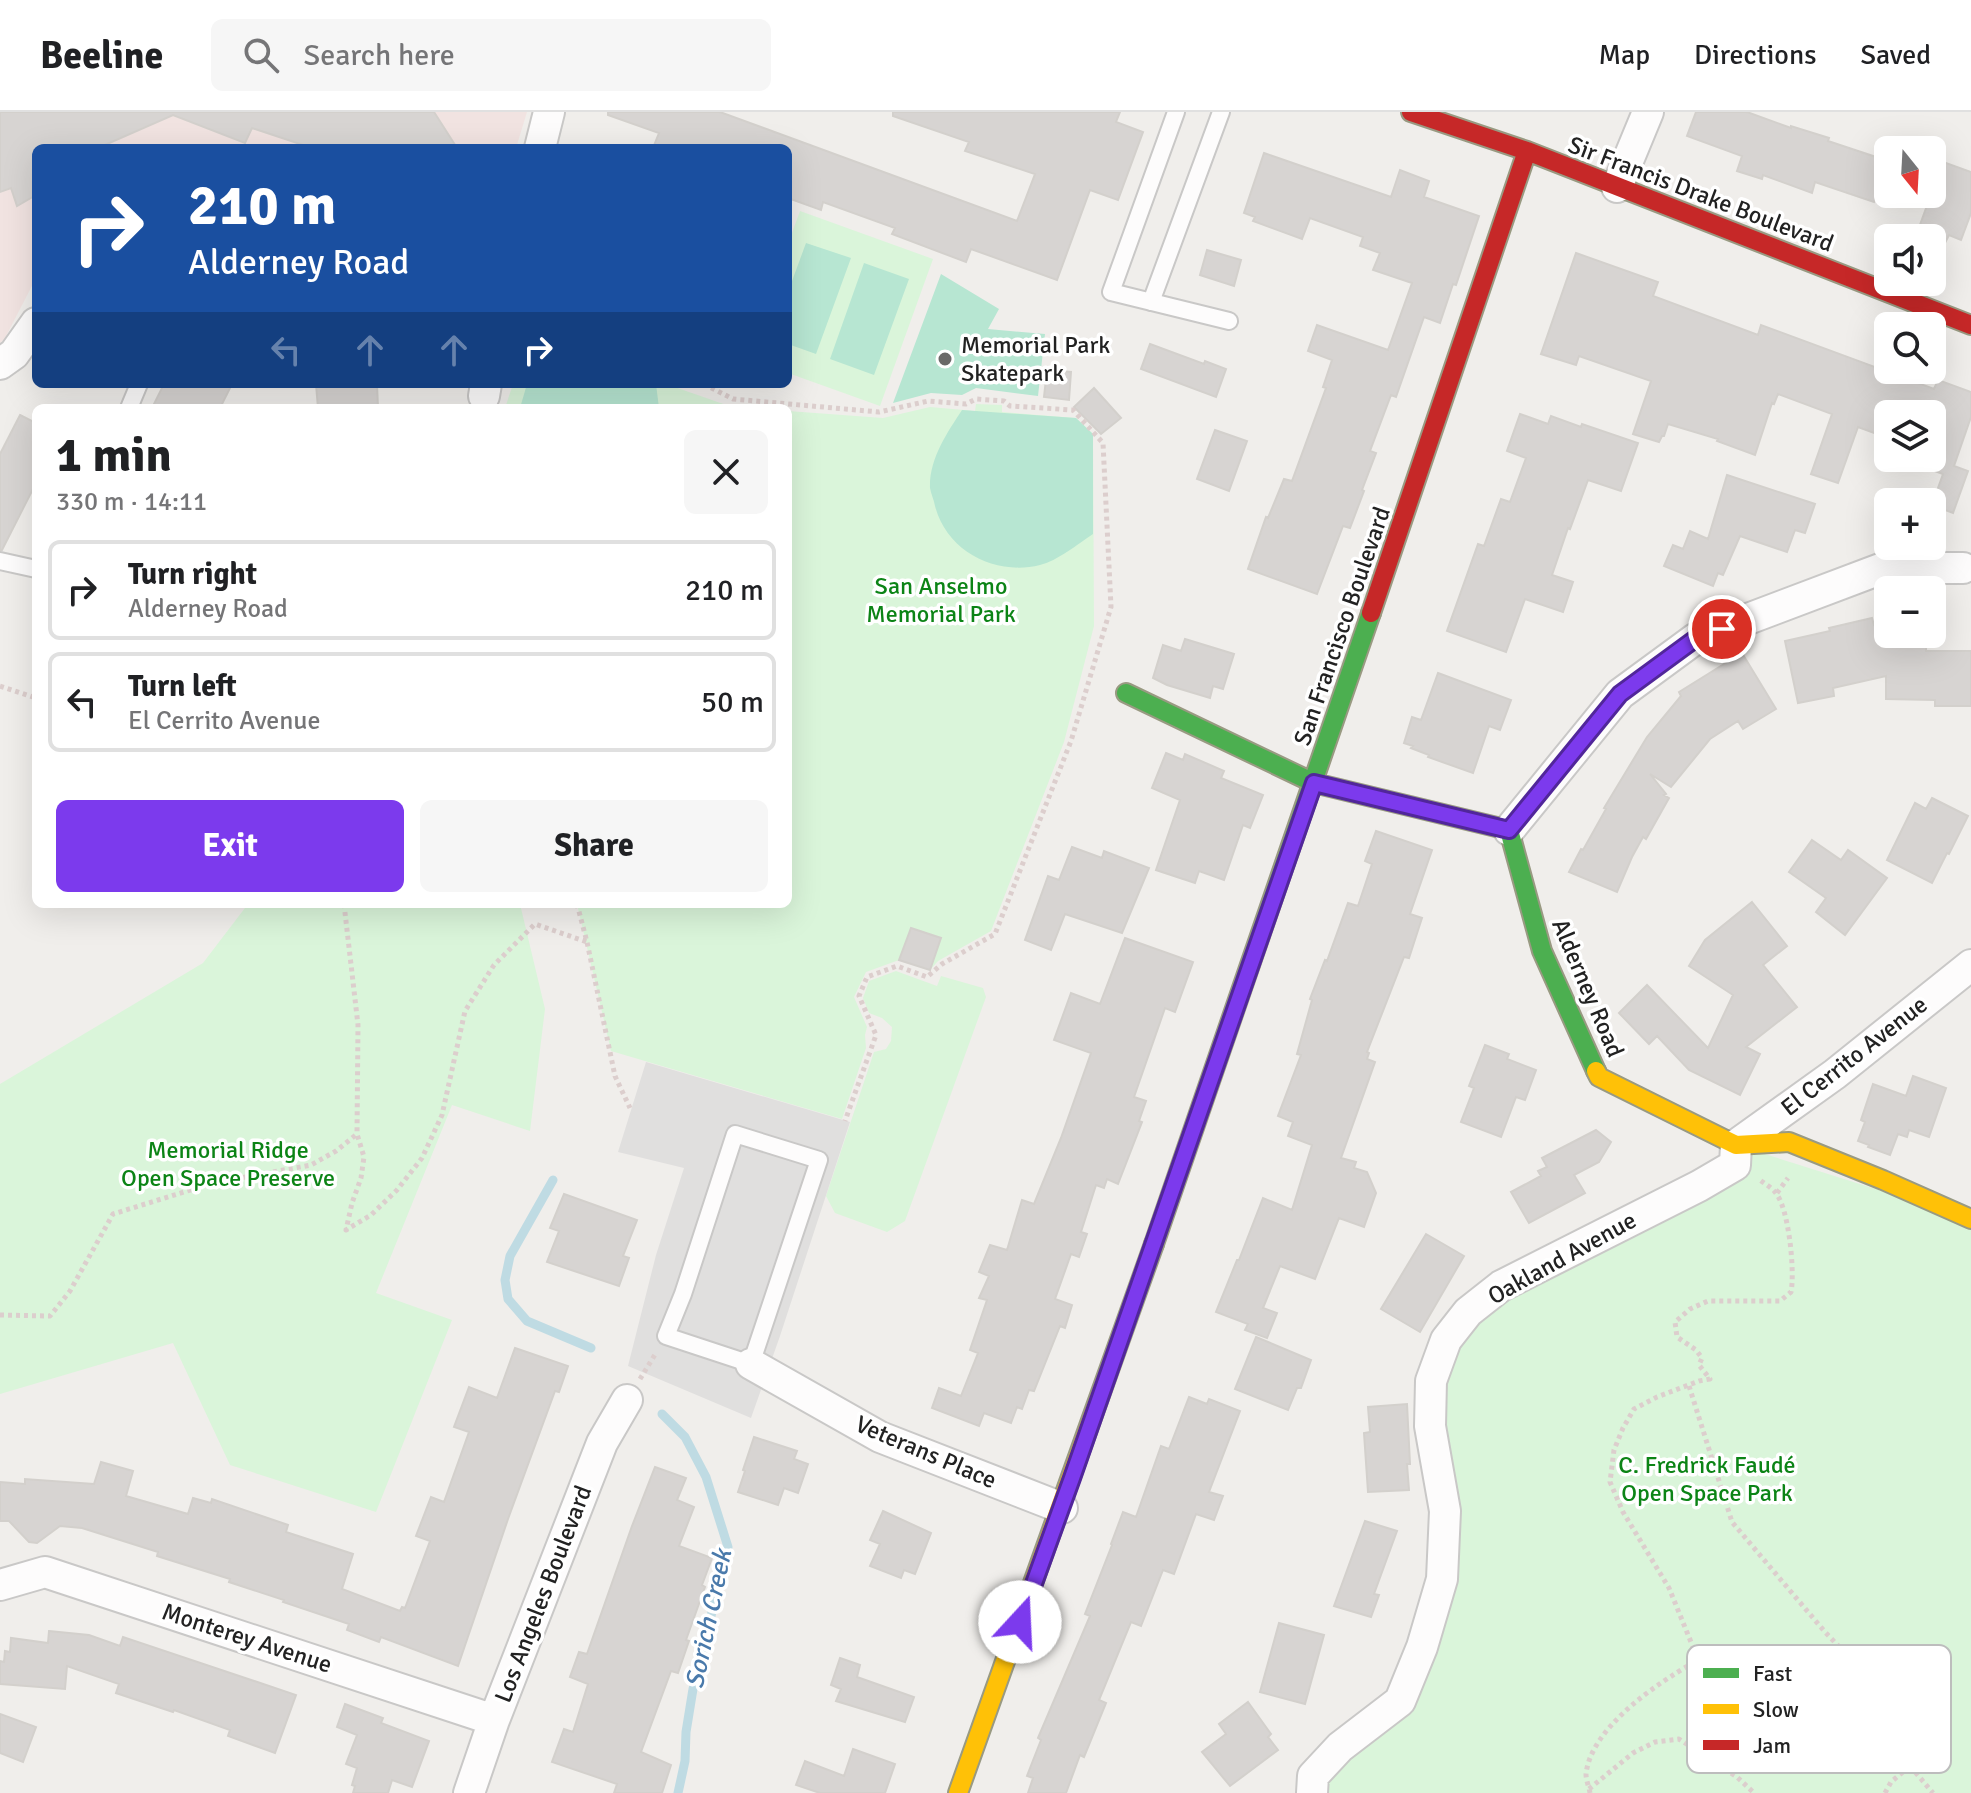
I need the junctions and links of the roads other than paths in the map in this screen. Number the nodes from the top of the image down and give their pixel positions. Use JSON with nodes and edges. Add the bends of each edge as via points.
{"nodes":[{"id":1,"x":549,"y":112,"type":"edge"},
{"id":2,"x":1176,"y":112,"type":"edge"},
{"id":3,"x":1221,"y":112,"type":"edge"},
{"id":4,"x":1411,"y":112,"type":"edge"},
{"id":5,"x":1648,"y":112,"type":"edge"},
{"id":6,"x":541,"y":144,"type":"edge"},
{"id":7,"x":1527,"y":151,"type":"junction"},
{"id":8,"x":1617,"y":187,"type":"junction"},
{"id":9,"x":1151,"y":302,"type":"junction"},
{"id":10,"x":1229,"y":321,"type":"dead end"},
{"id":11,"x":1971,"y":325,"type":"edge"},
{"id":12,"x":32,"y":329,"type":"edge"},
{"id":13,"x":0,"y":364,"type":"edge"},
{"id":14,"x":0,"y":561,"type":"edge"},
{"id":15,"x":1968,"y":561,"type":"edge"},
{"id":16,"x":32,"y":568,"type":"edge"},
{"id":17,"x":1126,"y":693,"type":"dead end"},
{"id":18,"x":1314,"y":783,"type":"junction"},
{"id":19,"x":1509,"y":830,"type":"junction"},
{"id":20,"x":1971,"y":965,"type":"edge"},
{"id":21,"x":1736,"y":1155,"type":"junction"},
{"id":22,"x":1971,"y":1219,"type":"edge"},
{"id":23,"x":751,"y":1364,"type":"junction"},
{"id":24,"x":627,"y":1400,"type":"road end"},
{"id":25,"x":1062,"y":1508,"type":"junction"},
{"id":26,"x":0,"y":1585,"type":"edge"},
{"id":27,"x":494,"y":1720,"type":"junction"},
{"id":28,"x":469,"y":1793,"type":"edge"},
{"id":29,"x":958,"y":1793,"type":"edge"},
{"id":30,"x":1312,"y":1793,"type":"edge"}],
"edges":[{"from":1,"to":6,"type":"street"},
{"from":2,"to":9,"type":"lane","via":[[1111,292]]},
{"from":3,"to":9,"type":"lane"},
{"from":4,"to":7,"type":"street","name":"Sir Francis Drake Boulevard"},
{"from":5,"to":8,"type":"street"},
{"from":7,"to":8,"type":"street","name":"Sir Francis Drake Boulevard"},
{"from":7,"to":18,"type":"street","name":"San Francisco Boulevard"},
{"from":8,"to":11,"type":"street","name":"Sir Francis Drake Boulevard"},
{"from":9,"to":10,"type":"lane"},
{"from":12,"to":13,"type":"street"},
{"from":14,"to":16,"type":"lane"},
{"from":15,"to":19,"type":"street","via":[[1883,568],[1695,639],[1620,694]]},
{"from":17,"to":18,"type":"street"},
{"from":18,"to":19,"type":"street"},
{"from":18,"to":25,"type":"street","name":"San Francisco Boulevard"},
{"from":19,"to":21,"type":"street","name":"Alderney Road","via":[[1542,951],[1599,1077]]},
{"from":20,"to":21,"type":"street","name":"El Cerrito Avenue"},
{"from":21,"to":22,"type":"street","name":"Alderney Road","via":[[1789,1142]]},
{"from":21,"to":30,"type":"street","name":"Oakland Avenue","via":[[1699,1186],[1501,1286],[1468,1312],[1446,1340],[1431,1381],[1430,1426],[1445,1511],[1442,1579],[1422,1647],[1400,1701],[1340,1747],[1313,1776]]},
{"from":23,"to":23,"type":"lane","via":[[819,1160],[735,1134],[666,1336]]},
{"from":23,"to":25,"type":"street","name":"Veterans Place","via":[[880,1437]]},
{"from":24,"to":27,"type":"street","name":"Los Angeles Boulevard","via":[[602,1443]]},
{"from":25,"to":29,"type":"street","name":"San Francisco Boulevard"},
{"from":26,"to":27,"type":"street","name":"Monterey Avenue","via":[[45,1572]]},
{"from":27,"to":28,"type":"street","name":"Los Angeles Boulevard"}]}
